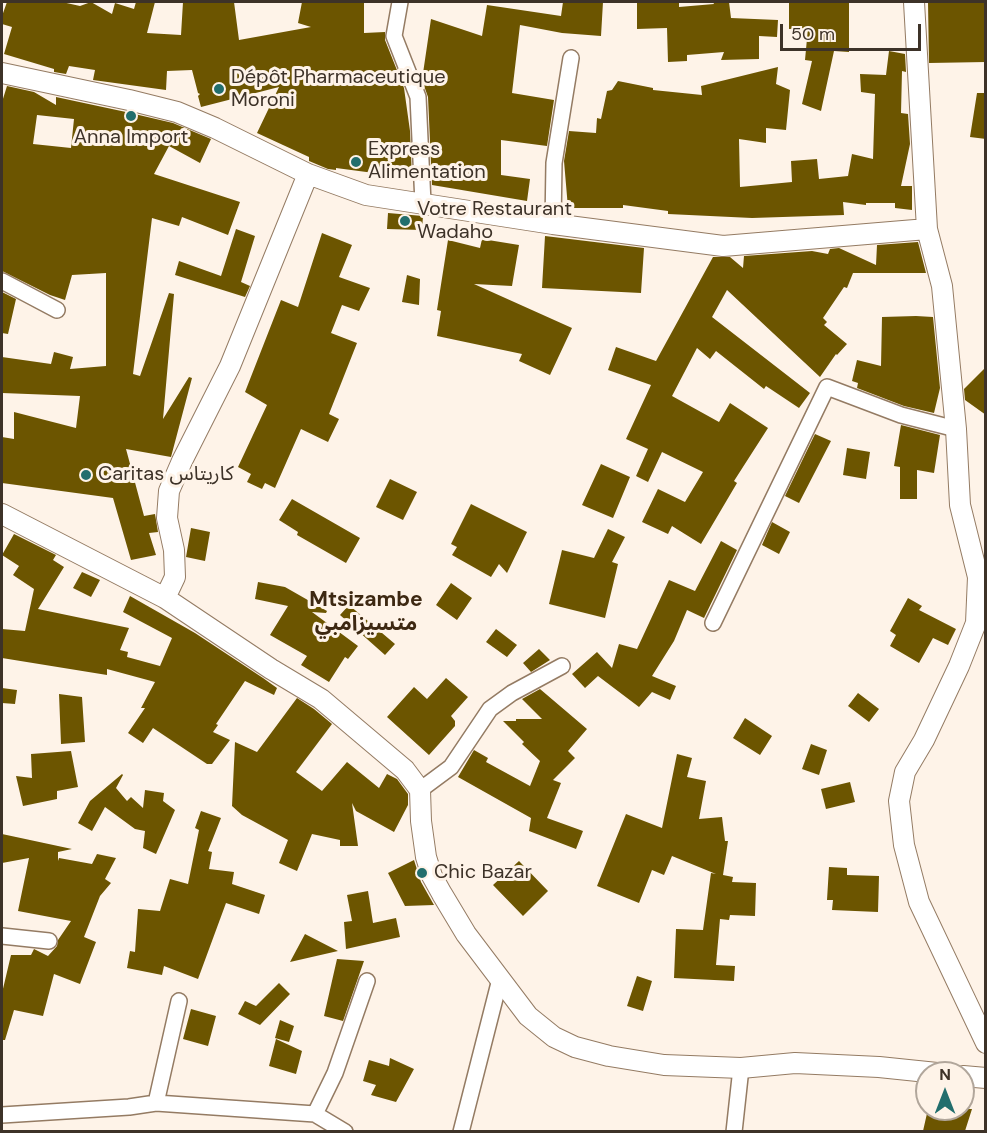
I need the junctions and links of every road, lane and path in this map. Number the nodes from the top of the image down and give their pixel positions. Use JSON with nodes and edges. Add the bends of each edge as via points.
{"nodes":[{"id":1,"x":400,"y":2,"type":"edge"},
{"id":2,"x":914,"y":2,"type":"edge"},
{"id":3,"x":571,"y":58,"type":"dead end"},
{"id":4,"x":2,"y":73,"type":"edge"},
{"id":5,"x":308,"y":174,"type":"junction"},
{"id":6,"x":423,"y":203,"type":"junction"},
{"id":7,"x":553,"y":224,"type":"junction"},
{"id":8,"x":927,"y":229,"type":"junction"},
{"id":9,"x":2,"y":280,"type":"edge"},
{"id":10,"x":57,"y":310,"type":"dead end"},
{"id":11,"x":956,"y":429,"type":"junction"},
{"id":12,"x":2,"y":514,"type":"edge"},
{"id":13,"x":165,"y":598,"type":"junction"},
{"id":14,"x":713,"y":624,"type":"dead end"},
{"id":15,"x":562,"y":666,"type":"dead end"},
{"id":16,"x":420,"y":790,"type":"junction"},
{"id":17,"x":2,"y":936,"type":"edge"},
{"id":18,"x":49,"y":941,"type":"dead end"},
{"id":19,"x":500,"y":979,"type":"junction"},
{"id":20,"x":367,"y":981,"type":"dead end"},
{"id":21,"x":179,"y":1001,"type":"dead end"},
{"id":22,"x":986,"y":1043,"type":"edge"},
{"id":23,"x":741,"y":1068,"type":"junction"},
{"id":24,"x":915,"y":1071,"type":"edge"},
{"id":25,"x":156,"y":1103,"type":"junction"},
{"id":26,"x":315,"y":1114,"type":"junction"},
{"id":27,"x":2,"y":1116,"type":"edge"},
{"id":28,"x":345,"y":1131,"type":"edge"},
{"id":29,"x":461,"y":1131,"type":"edge"},
{"id":30,"x":734,"y":1131,"type":"edge"}],
"edges":[{"from":1,"to":6,"type":"street","via":[[393,36],[418,97]]},
{"from":2,"to":8,"type":"street"},
{"from":3,"to":7,"type":"street","via":[[554,163]]},
{"from":4,"to":5,"type":"street","via":[[177,112]]},
{"from":5,"to":6,"type":"street","via":[[366,195]]},
{"from":5,"to":13,"type":"street","via":[[230,366],[169,491],[167,518],[175,577]]},
{"from":6,"to":7,"type":"street"},
{"from":7,"to":8,"type":"street","via":[[723,246]]},
{"from":8,"to":11,"type":"street","via":[[942,286]]},
{"from":9,"to":10,"type":"street"},
{"from":11,"to":14,"type":"street","via":[[901,415],[826,387]]},
{"from":11,"to":22,"type":"street","via":[[960,505],[978,577],[976,623],[939,708],[905,772],[899,801],[904,845],[919,902]]},
{"from":12,"to":13,"type":"street"},
{"from":13,"to":16,"type":"street","via":[[321,699],[405,770]]},
{"from":15,"to":16,"type":"street","via":[[490,709],[451,767]]},
{"from":16,"to":19,"type":"street","via":[[426,857],[432,876],[466,934]]},
{"from":17,"to":18,"type":"street"},
{"from":19,"to":23,"type":"street","via":[[528,1016],[554,1037],[575,1047],[664,1065]]},
{"from":19,"to":29,"type":"street"},
{"from":20,"to":26,"type":"street","via":[[335,1073]]},
{"from":21,"to":25,"type":"street"},
{"from":23,"to":24,"type":"street","via":[[795,1064]]},
{"from":23,"to":30,"type":"street"},
{"from":25,"to":26,"type":"street"},
{"from":25,"to":27,"type":"street"},
{"from":26,"to":28,"type":"street"}]}
